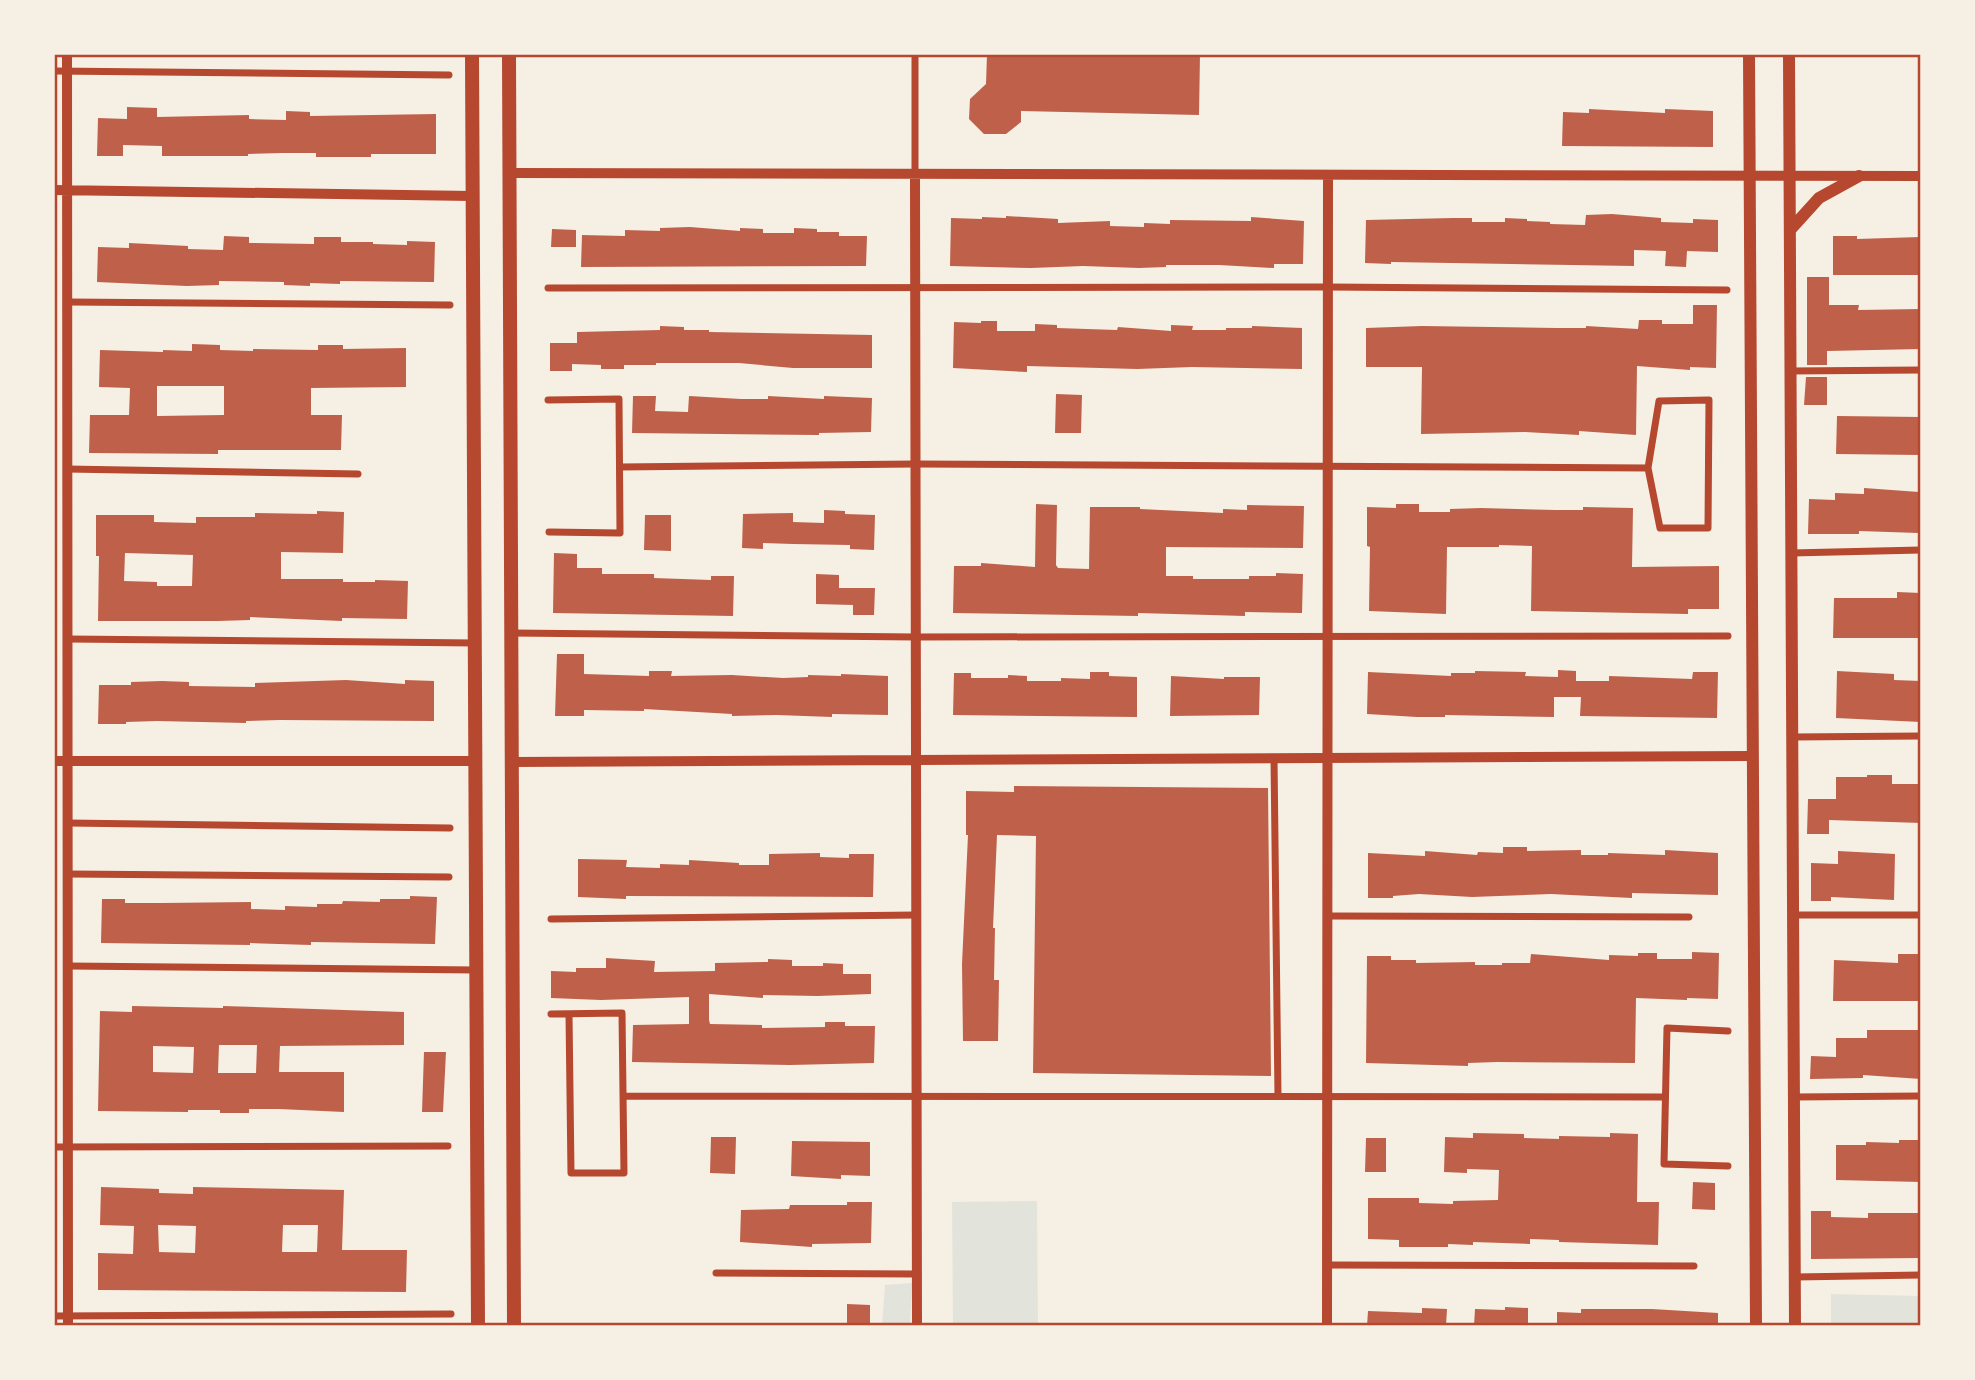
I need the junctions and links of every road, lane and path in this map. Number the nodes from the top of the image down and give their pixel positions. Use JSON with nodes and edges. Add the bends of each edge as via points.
{"nodes":[{"id":1,"x":67,"y":54,"type":"edge"},
{"id":2,"x":472,"y":54,"type":"edge"},
{"id":3,"x":509,"y":54,"type":"edge"},
{"id":4,"x":915,"y":54,"type":"edge"},
{"id":5,"x":1749,"y":54,"type":"edge"},
{"id":6,"x":1789,"y":54,"type":"edge"},
{"id":7,"x":54,"y":71,"type":"edge"},
{"id":8,"x":67,"y":71,"type":"junction"},
{"id":9,"x":449,"y":75,"type":"dead end"},
{"id":10,"x":510,"y":173,"type":"junction"},
{"id":11,"x":915,"y":174,"type":"junction"},
{"id":12,"x":1328,"y":175,"type":"junction"},
{"id":13,"x":1749,"y":176,"type":"junction"},
{"id":14,"x":1790,"y":176,"type":"junction"},
{"id":15,"x":1859,"y":176,"type":"junction"},
{"id":16,"x":1921,"y":176,"type":"edge"},
{"id":17,"x":54,"y":190,"type":"edge"},
{"id":18,"x":67,"y":190,"type":"junction"},
{"id":19,"x":472,"y":196,"type":"junction"},
{"id":20,"x":1790,"y":230,"type":"junction"},
{"id":21,"x":1328,"y":287,"type":"junction"},
{"id":22,"x":548,"y":288,"type":"dead end"},
{"id":23,"x":915,"y":289,"type":"junction"},
{"id":24,"x":1727,"y":290,"type":"dead end"},
{"id":25,"x":68,"y":302,"type":"junction"},
{"id":26,"x":450,"y":305,"type":"dead end"},
{"id":27,"x":1921,"y":370,"type":"edge"},
{"id":28,"x":1790,"y":371,"type":"junction"},
{"id":29,"x":548,"y":400,"type":"dead end"},
{"id":30,"x":915,"y":464,"type":"junction"},
{"id":31,"x":1328,"y":465,"type":"junction"},
{"id":32,"x":620,"y":467,"type":"junction"},
{"id":33,"x":1648,"y":467,"type":"junction"},
{"id":34,"x":67,"y":469,"type":"junction"},
{"id":35,"x":358,"y":474,"type":"dead end"},
{"id":36,"x":549,"y":532,"type":"dead end"},
{"id":37,"x":1921,"y":550,"type":"edge"},
{"id":38,"x":1791,"y":553,"type":"junction"},
{"id":39,"x":511,"y":633,"type":"junction"},
{"id":40,"x":1728,"y":636,"type":"dead end"},
{"id":41,"x":916,"y":637,"type":"junction"},
{"id":42,"x":1328,"y":637,"type":"junction"},
{"id":43,"x":68,"y":639,"type":"junction"},
{"id":44,"x":476,"y":643,"type":"junction"},
{"id":45,"x":1921,"y":736,"type":"edge"},
{"id":46,"x":1792,"y":737,"type":"junction"},
{"id":47,"x":1753,"y":756,"type":"junction"},
{"id":48,"x":1274,"y":758,"type":"junction"},
{"id":49,"x":1328,"y":758,"type":"junction"},
{"id":50,"x":916,"y":760,"type":"junction"},
{"id":51,"x":54,"y":761,"type":"edge"},
{"id":52,"x":68,"y":761,"type":"junction"},
{"id":53,"x":476,"y":761,"type":"junction"},
{"id":54,"x":512,"y":762,"type":"junction"},
{"id":55,"x":68,"y":823,"type":"junction"},
{"id":56,"x":450,"y":828,"type":"dead end"},
{"id":57,"x":68,"y":874,"type":"junction"},
{"id":58,"x":449,"y":877,"type":"dead end"},
{"id":59,"x":916,"y":915,"type":"junction"},
{"id":60,"x":1793,"y":915,"type":"junction"},
{"id":61,"x":1921,"y":915,"type":"edge"},
{"id":62,"x":1327,"y":916,"type":"junction"},
{"id":63,"x":1689,"y":918,"type":"dead end"},
{"id":64,"x":551,"y":919,"type":"dead end"},
{"id":65,"x":68,"y":966,"type":"junction"},
{"id":66,"x":476,"y":970,"type":"junction"},
{"id":67,"x":551,"y":1014,"type":"dead end"},
{"id":68,"x":569,"y":1014,"type":"junction"},
{"id":69,"x":1728,"y":1031,"type":"dead end"},
{"id":70,"x":624,"y":1096,"type":"junction"},
{"id":71,"x":917,"y":1096,"type":"junction"},
{"id":72,"x":1278,"y":1096,"type":"junction"},
{"id":73,"x":1327,"y":1096,"type":"junction"},
{"id":74,"x":1921,"y":1096,"type":"edge"},
{"id":75,"x":1665,"y":1097,"type":"junction"},
{"id":76,"x":1794,"y":1097,"type":"junction"},
{"id":77,"x":448,"y":1146,"type":"dead end"},
{"id":78,"x":54,"y":1147,"type":"edge"},
{"id":79,"x":68,"y":1147,"type":"junction"},
{"id":80,"x":1728,"y":1166,"type":"dead end"},
{"id":81,"x":1327,"y":1265,"type":"junction"},
{"id":82,"x":1694,"y":1266,"type":"dead end"},
{"id":83,"x":716,"y":1273,"type":"dead end"},
{"id":84,"x":917,"y":1274,"type":"junction"},
{"id":85,"x":1921,"y":1275,"type":"edge"},
{"id":86,"x":1794,"y":1277,"type":"junction"},
{"id":87,"x":451,"y":1314,"type":"dead end"},
{"id":88,"x":54,"y":1316,"type":"edge"},
{"id":89,"x":68,"y":1321,"type":"edge"},
{"id":90,"x":478,"y":1326,"type":"edge"},
{"id":91,"x":514,"y":1326,"type":"edge"},
{"id":92,"x":917,"y":1326,"type":"edge"},
{"id":93,"x":1327,"y":1326,"type":"edge"},
{"id":94,"x":1756,"y":1326,"type":"edge"},
{"id":95,"x":1795,"y":1326,"type":"edge"}],
"edges":[{"from":1,"to":8,"type":"street"},
{"from":2,"to":19,"type":"main road"},
{"from":3,"to":10,"type":"main road"},
{"from":4,"to":11,"type":"street"},
{"from":5,"to":13,"type":"main road"},
{"from":6,"to":14,"type":"main road"},
{"from":7,"to":8,"type":"street"},
{"from":8,"to":9,"type":"street"},
{"from":8,"to":18,"type":"street"},
{"from":10,"to":11,"type":"street"},
{"from":10,"to":39,"type":"main road"},
{"from":11,"to":12,"type":"street"},
{"from":11,"to":23,"type":"street"},
{"from":12,"to":13,"type":"street"},
{"from":12,"to":21,"type":"street"},
{"from":13,"to":14,"type":"street"},
{"from":13,"to":47,"type":"main road"},
{"from":14,"to":15,"type":"street"},
{"from":14,"to":20,"type":"main road"},
{"from":15,"to":16,"type":"street"},
{"from":15,"to":20,"type":"main road","via":[[1819,198]]},
{"from":17,"to":18,"type":"street"},
{"from":18,"to":19,"type":"street"},
{"from":18,"to":25,"type":"street"},
{"from":19,"to":44,"type":"main road"},
{"from":20,"to":28,"type":"main road"},
{"from":21,"to":23,"type":"street"},
{"from":21,"to":24,"type":"street"},
{"from":21,"to":31,"type":"street"},
{"from":22,"to":23,"type":"street"},
{"from":23,"to":30,"type":"street"},
{"from":25,"to":26,"type":"street"},
{"from":25,"to":34,"type":"street"},
{"from":27,"to":28,"type":"street"},
{"from":28,"to":38,"type":"main road"},
{"from":29,"to":32,"type":"street","via":[[619,399]]},
{"from":30,"to":31,"type":"street"},
{"from":30,"to":32,"type":"street"},
{"from":30,"to":41,"type":"street"},
{"from":31,"to":33,"type":"street"},
{"from":31,"to":42,"type":"street"},
{"from":32,"to":36,"type":"street","via":[[620,533]]},
{"from":33,"to":33,"type":"street","via":[[1659,401],[1709,400],[1708,528],[1660,528]]},
{"from":34,"to":35,"type":"street"},
{"from":34,"to":43,"type":"street"},
{"from":37,"to":38,"type":"street"},
{"from":38,"to":46,"type":"main road"},
{"from":39,"to":41,"type":"street"},
{"from":39,"to":54,"type":"main road"},
{"from":40,"to":42,"type":"street"},
{"from":41,"to":42,"type":"street"},
{"from":41,"to":50,"type":"street"},
{"from":42,"to":49,"type":"street"},
{"from":43,"to":44,"type":"street"},
{"from":43,"to":52,"type":"street"},
{"from":44,"to":53,"type":"main road"},
{"from":45,"to":46,"type":"street"},
{"from":46,"to":60,"type":"main road"},
{"from":47,"to":49,"type":"street"},
{"from":47,"to":94,"type":"main road"},
{"from":48,"to":49,"type":"street"},
{"from":48,"to":50,"type":"street"},
{"from":48,"to":72,"type":"street"},
{"from":49,"to":62,"type":"street"},
{"from":50,"to":54,"type":"street"},
{"from":50,"to":59,"type":"street"},
{"from":51,"to":52,"type":"street"},
{"from":52,"to":53,"type":"street"},
{"from":52,"to":55,"type":"street"},
{"from":53,"to":66,"type":"main road"},
{"from":54,"to":91,"type":"main road"},
{"from":55,"to":56,"type":"street"},
{"from":55,"to":57,"type":"street"},
{"from":57,"to":58,"type":"street"},
{"from":57,"to":65,"type":"street"},
{"from":59,"to":64,"type":"street"},
{"from":59,"to":71,"type":"street"},
{"from":60,"to":61,"type":"street"},
{"from":60,"to":76,"type":"main road"},
{"from":62,"to":63,"type":"street"},
{"from":62,"to":73,"type":"street"},
{"from":65,"to":66,"type":"street"},
{"from":65,"to":79,"type":"street"},
{"from":66,"to":90,"type":"main road"},
{"from":67,"to":68,"type":"street"},
{"from":68,"to":70,"type":"street","via":[[622,1013]]},
{"from":68,"to":70,"type":"street","via":[[571,1173],[624,1173]]},
{"from":69,"to":75,"type":"street","via":[[1667,1028]]},
{"from":70,"to":71,"type":"street"},
{"from":71,"to":72,"type":"street"},
{"from":71,"to":84,"type":"street"},
{"from":72,"to":73,"type":"street"},
{"from":73,"to":75,"type":"street"},
{"from":73,"to":81,"type":"street"},
{"from":74,"to":76,"type":"street"},
{"from":75,"to":80,"type":"street","via":[[1664,1164]]},
{"from":76,"to":86,"type":"main road"},
{"from":77,"to":79,"type":"street"},
{"from":78,"to":79,"type":"street"},
{"from":79,"to":89,"type":"street"},
{"from":81,"to":82,"type":"street"},
{"from":81,"to":93,"type":"street"},
{"from":83,"to":84,"type":"street"},
{"from":84,"to":92,"type":"street"},
{"from":85,"to":86,"type":"street"},
{"from":86,"to":95,"type":"main road"},
{"from":87,"to":89,"type":"street","via":[[258,1314]]},
{"from":88,"to":89,"type":"street"}]}
